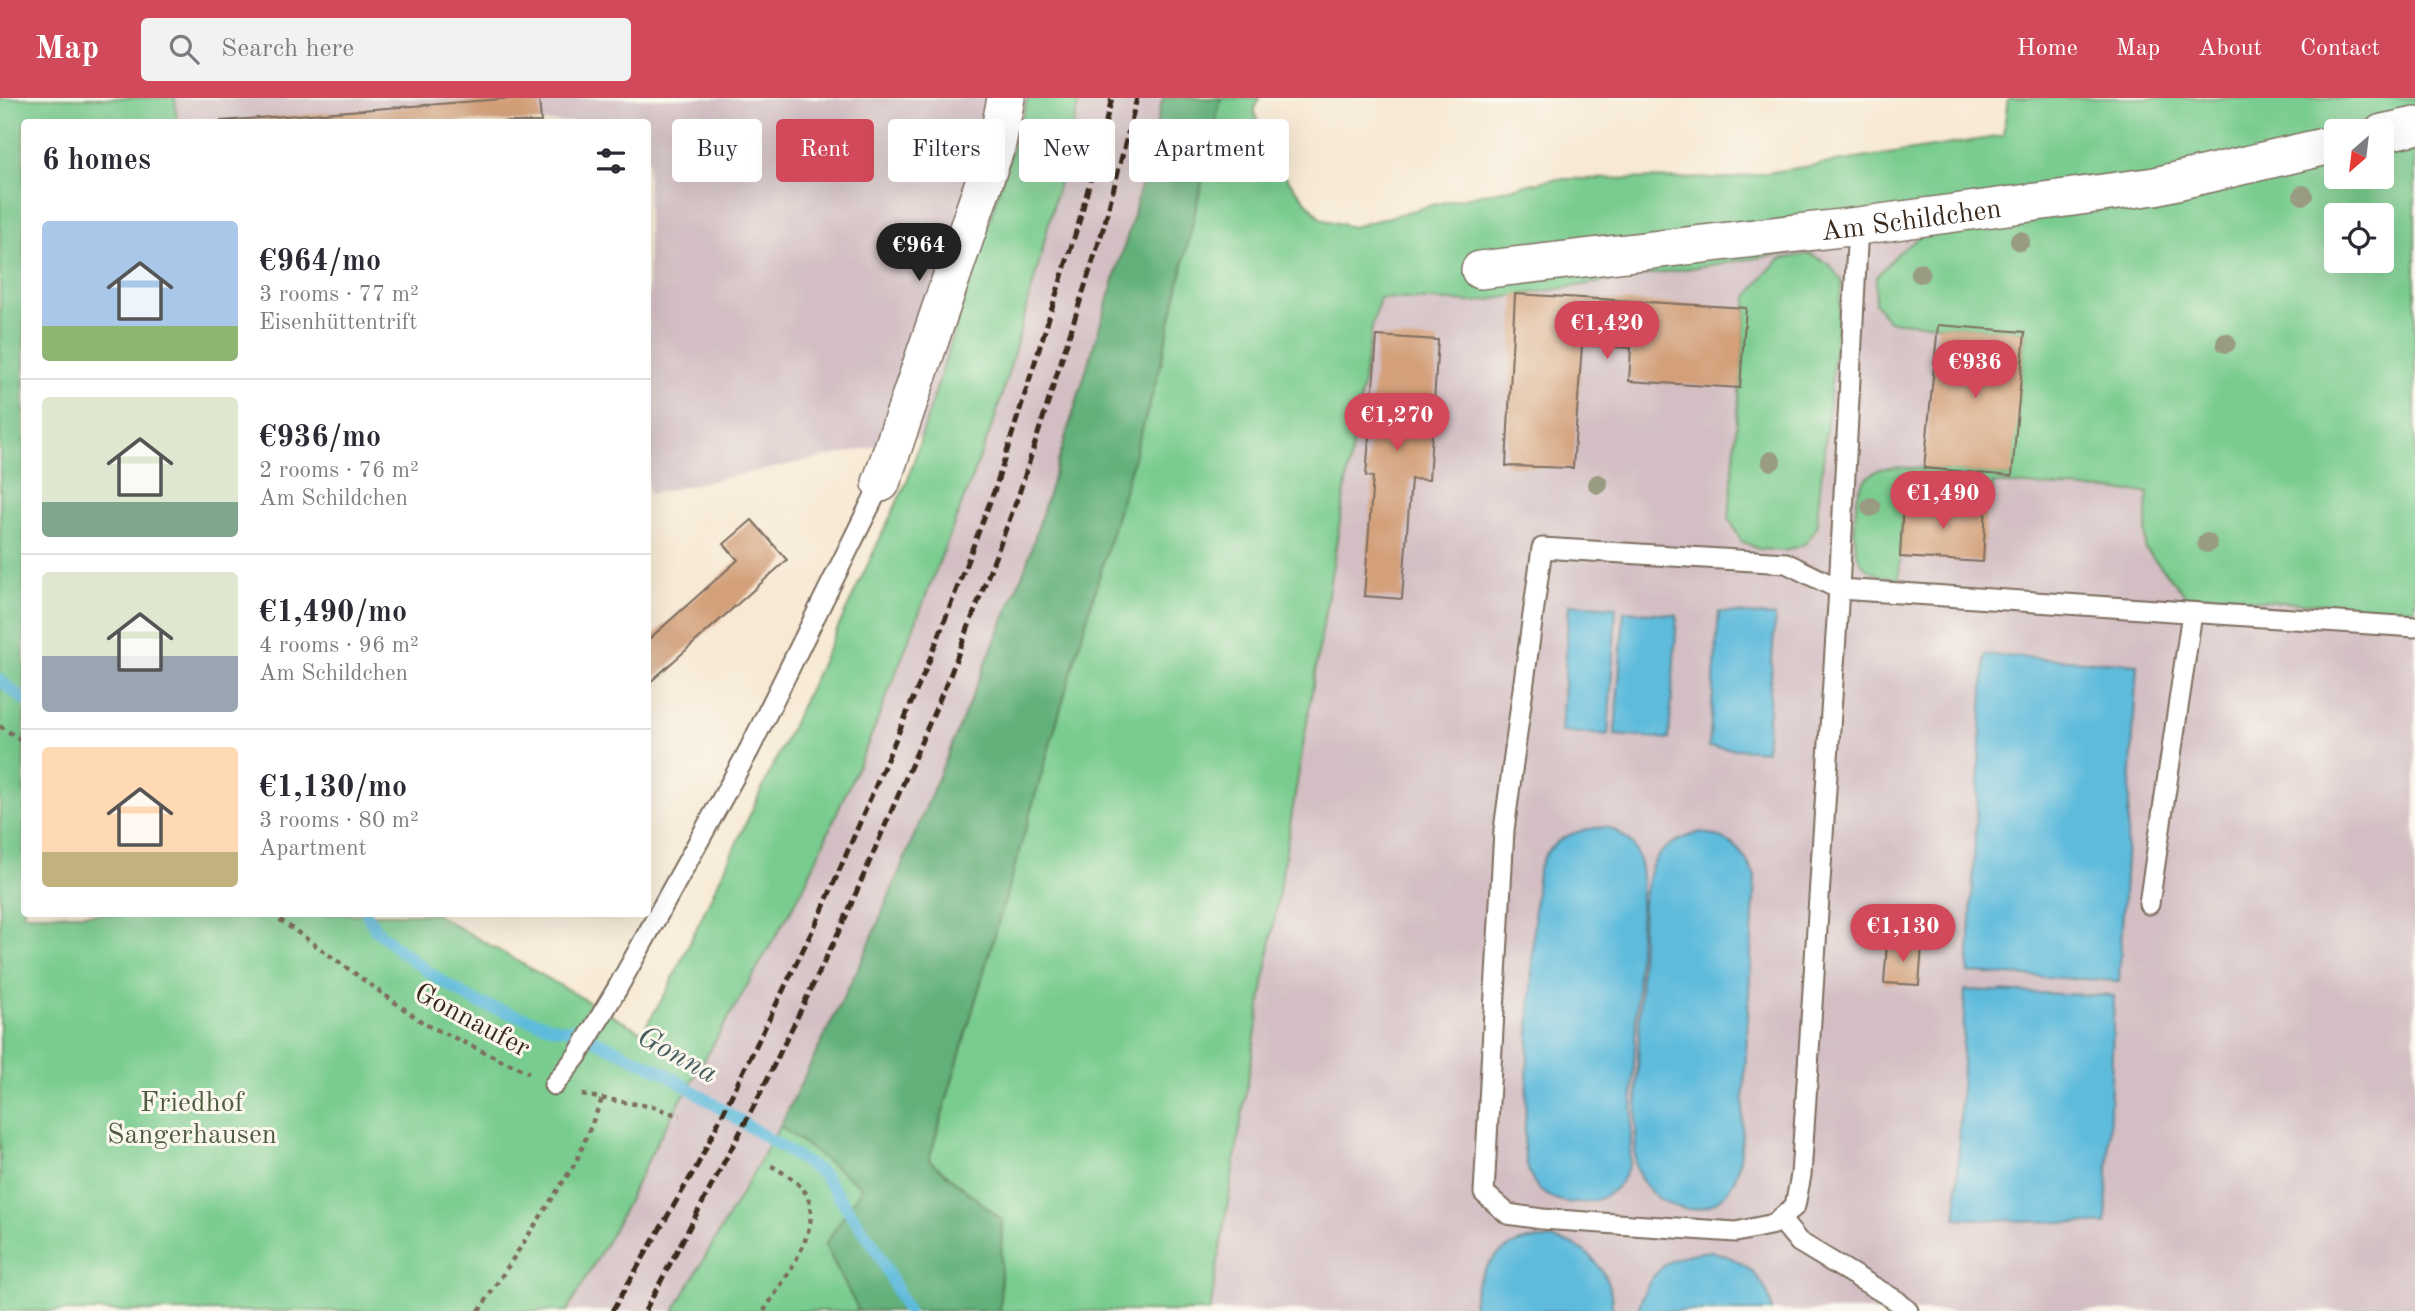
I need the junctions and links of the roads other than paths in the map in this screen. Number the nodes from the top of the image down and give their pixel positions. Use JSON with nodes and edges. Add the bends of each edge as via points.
{"nodes":[{"id":1,"x":1006,"y":98,"type":"edge"},
{"id":2,"x":2415,"y":125,"type":"edge"},
{"id":3,"x":2394,"y":130,"type":"edge"},
{"id":4,"x":2324,"y":147,"type":"edge"},
{"id":5,"x":1858,"y":226,"type":"junction"},
{"id":6,"x":1480,"y":270,"type":"dead end"},
{"id":7,"x":881,"y":483,"type":"joint"},
{"id":8,"x":1839,"y":589,"type":"junction"},
{"id":9,"x":2192,"y":613,"type":"junction"},
{"id":10,"x":2415,"y":626,"type":"edge"},
{"id":11,"x":2148,"y":904,"type":"dead end"},
{"id":12,"x":554,"y":1085,"type":"road end"},
{"id":13,"x":1780,"y":1219,"type":"junction"},
{"id":14,"x":1908,"y":1311,"type":"edge"}],
"edges":[{"from":1,"to":7,"type":"street","via":[[997,144]]},
{"from":2,"to":3,"type":"street"},
{"from":4,"to":5,"type":"street","name":"Am Schildchen","via":[[2155,186]]},
{"from":5,"to":6,"type":"street","name":"Am Schildchen"},
{"from":5,"to":8,"type":"lane"},
{"from":7,"to":12,"type":"lane","via":[[749,750],[617,989]]},
{"from":8,"to":9,"type":"lane"},
{"from":8,"to":13,"type":"lane","via":[[1801,1175],[1795,1206]]},
{"from":8,"to":13,"type":"lane","via":[[1787,563],[1542,548],[1504,830],[1484,1193],[1508,1214],[1542,1219],[1736,1232]]},
{"from":9,"to":10,"type":"lane"},
{"from":9,"to":11,"type":"lane"},
{"from":13,"to":14,"type":"lane","via":[[1799,1242]]}]}
